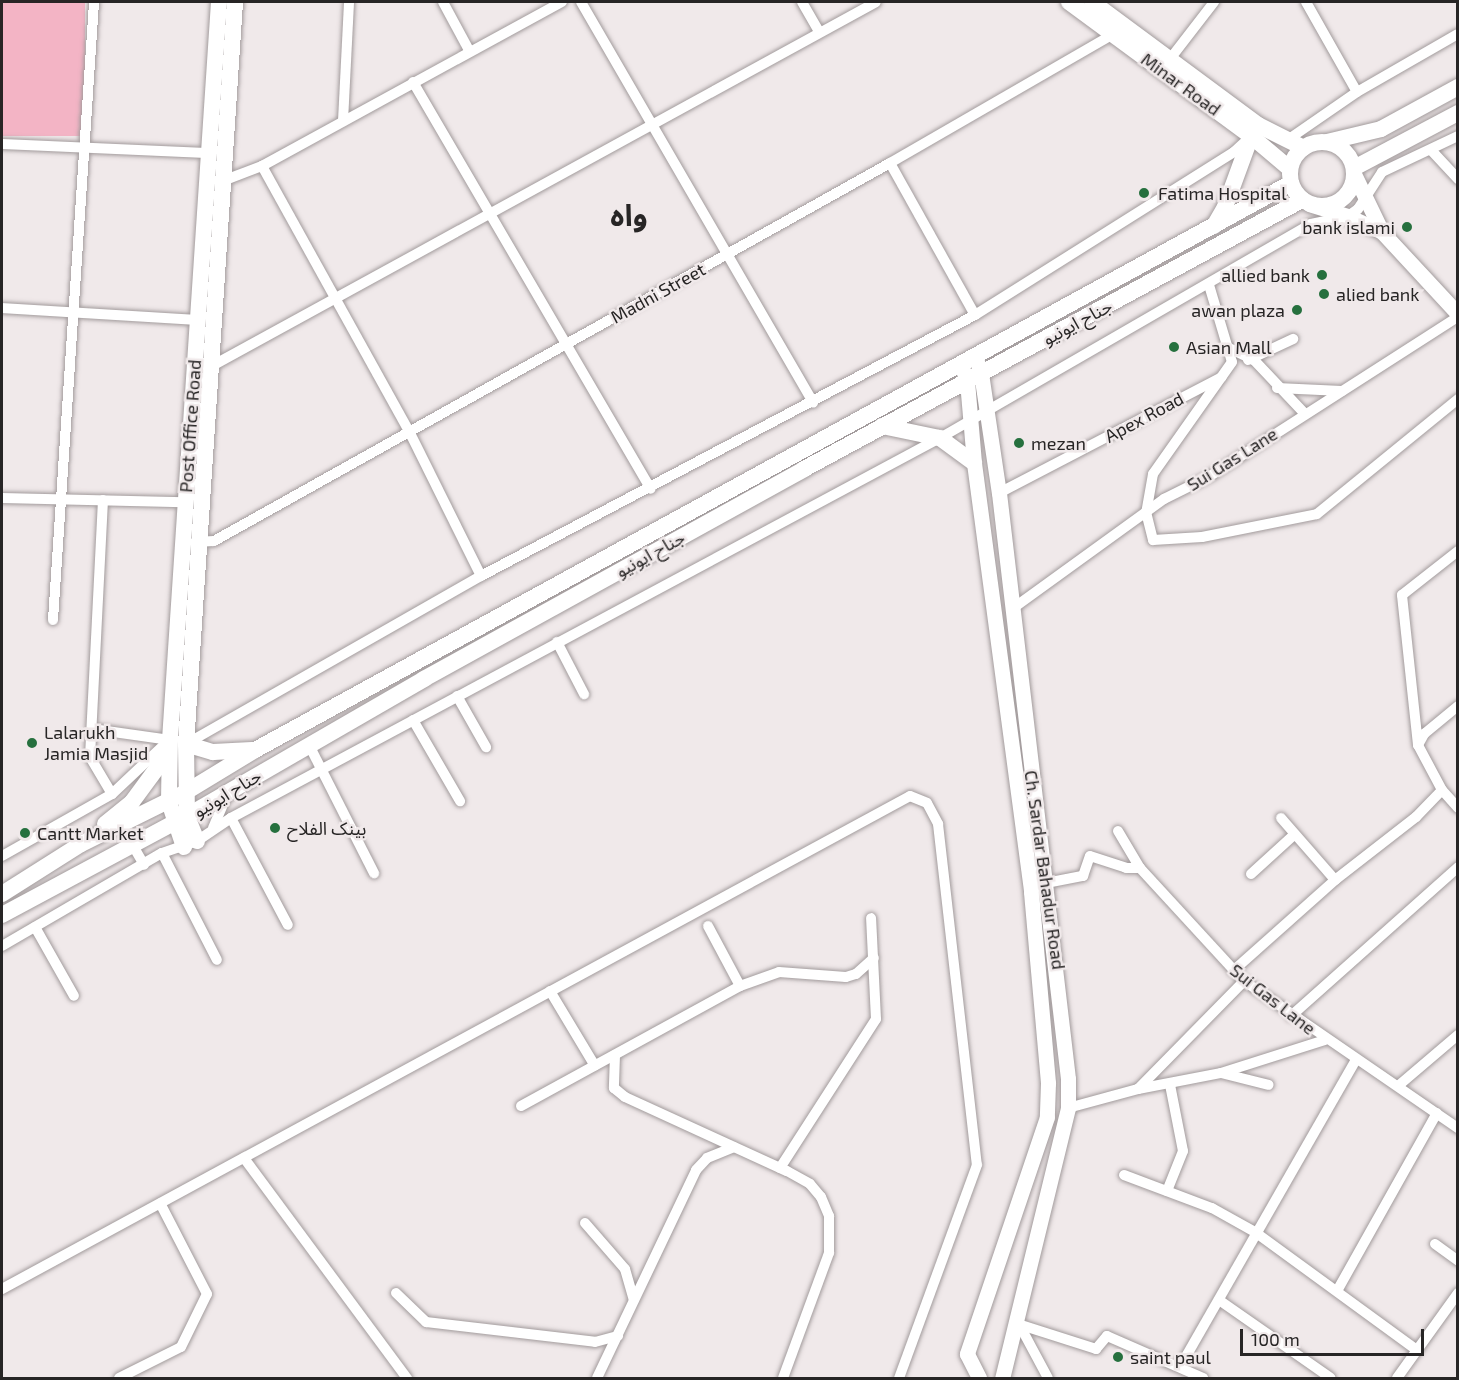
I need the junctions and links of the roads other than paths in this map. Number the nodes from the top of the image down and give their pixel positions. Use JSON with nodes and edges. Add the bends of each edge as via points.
{"nodes":[{"id":1,"x":94,"y":2,"type":"edge"},
{"id":2,"x":219,"y":2,"type":"edge"},
{"id":3,"x":235,"y":2,"type":"edge"},
{"id":4,"x":349,"y":2,"type":"edge"},
{"id":5,"x":443,"y":2,"type":"edge"},
{"id":6,"x":562,"y":2,"type":"edge"},
{"id":7,"x":581,"y":2,"type":"edge"},
{"id":8,"x":802,"y":2,"type":"edge"},
{"id":9,"x":876,"y":2,"type":"edge"},
{"id":10,"x":1069,"y":2,"type":"edge"},
{"id":11,"x":1092,"y":2,"type":"edge"},
{"id":12,"x":1214,"y":2,"type":"edge"},
{"id":13,"x":1306,"y":2,"type":"edge"},
{"id":14,"x":819,"y":32,"type":"junction"},
{"id":15,"x":1113,"y":34,"type":"junction"},
{"id":16,"x":1458,"y":34,"type":"edge"},
{"id":17,"x":469,"y":50,"type":"junction"},
{"id":18,"x":1170,"y":59,"type":"junction"},
{"id":19,"x":413,"y":82,"type":"junction"},
{"id":20,"x":1458,"y":87,"type":"edge"},
{"id":21,"x":1358,"y":92,"type":"junction"},
{"id":22,"x":1458,"y":113,"type":"edge"},
{"id":23,"x":343,"y":121,"type":"junction"},
{"id":24,"x":650,"y":123,"type":"junction"},
{"id":25,"x":1251,"y":135,"type":"junction"},
{"id":26,"x":1458,"y":136,"type":"edge"},
{"id":27,"x":1286,"y":141,"type":"junction"},
{"id":28,"x":1327,"y":142,"type":"junction"},
{"id":29,"x":2,"y":144,"type":"edge"},
{"id":30,"x":85,"y":147,"type":"junction"},
{"id":31,"x":1304,"y":148,"type":"junction"},
{"id":32,"x":1431,"y":150,"type":"junction"},
{"id":33,"x":207,"y":153,"type":"junction"},
{"id":34,"x":890,"y":163,"type":"junction"},
{"id":35,"x":262,"y":166,"type":"junction"},
{"id":36,"x":1355,"y":172,"type":"junction"},
{"id":37,"x":1291,"y":176,"type":"junction"},
{"id":38,"x":1458,"y":179,"type":"edge"},
{"id":39,"x":213,"y":183,"type":"junction"},
{"id":40,"x":1365,"y":200,"type":"junction"},
{"id":41,"x":1306,"y":202,"type":"junction"},
{"id":42,"x":489,"y":213,"type":"junction"},
{"id":43,"x":1348,"y":216,"type":"junction"},
{"id":44,"x":1213,"y":227,"type":"junction"},
{"id":45,"x":1382,"y":232,"type":"junction"},
{"id":46,"x":725,"y":255,"type":"junction"},
{"id":47,"x":1209,"y":285,"type":"junction"},
{"id":48,"x":334,"y":301,"type":"junction"},
{"id":49,"x":2,"y":308,"type":"edge"},
{"id":50,"x":74,"y":312,"type":"junction"},
{"id":51,"x":975,"y":315,"type":"junction"},
{"id":52,"x":1458,"y":315,"type":"edge"},
{"id":53,"x":197,"y":320,"type":"junction"},
{"id":54,"x":1293,"y":339,"type":"dead end"},
{"id":55,"x":566,"y":344,"type":"junction"},
{"id":56,"x":1229,"y":348,"type":"junction"},
{"id":57,"x":968,"y":360,"type":"junction"},
{"id":58,"x":1254,"y":360,"type":"junction"},
{"id":59,"x":1232,"y":362,"type":"junction"},
{"id":60,"x":210,"y":367,"type":"junction"},
{"id":61,"x":1225,"y":375,"type":"junction"},
{"id":62,"x":974,"y":377,"type":"junction"},
{"id":63,"x":1277,"y":388,"type":"junction"},
{"id":64,"x":1342,"y":391,"type":"junction"},
{"id":65,"x":1458,"y":399,"type":"edge"},
{"id":66,"x":813,"y":403,"type":"junction"},
{"id":67,"x":984,"y":410,"type":"junction"},
{"id":68,"x":1305,"y":414,"type":"junction"},
{"id":69,"x":969,"y":422,"type":"junction"},
{"id":70,"x":882,"y":426,"type":"junction"},
{"id":71,"x":409,"y":431,"type":"junction"},
{"id":72,"x":940,"y":438,"type":"junction"},
{"id":73,"x":974,"y":463,"type":"junction"},
{"id":74,"x":651,"y":489,"type":"junction"},
{"id":75,"x":999,"y":493,"type":"junction"},
{"id":76,"x":2,"y":498,"type":"edge"},
{"id":77,"x":62,"y":500,"type":"junction"},
{"id":78,"x":103,"y":500,"type":"junction"},
{"id":79,"x":184,"y":502,"type":"junction"},
{"id":80,"x":1146,"y":512,"type":"junction"},
{"id":81,"x":191,"y":541,"type":"junction"},
{"id":82,"x":1458,"y":551,"type":"edge"},
{"id":83,"x":481,"y":576,"type":"junction"},
{"id":84,"x":1012,"y":609,"type":"junction"},
{"id":85,"x":53,"y":620,"type":"dead end"},
{"id":86,"x":1005,"y":628,"type":"junction"},
{"id":87,"x":557,"y":642,"type":"junction"},
{"id":88,"x":584,"y":694,"type":"dead end"},
{"id":89,"x":457,"y":696,"type":"junction"},
{"id":90,"x":1458,"y":706,"type":"edge"},
{"id":91,"x":413,"y":720,"type":"junction"},
{"id":92,"x":92,"y":729,"type":"junction"},
{"id":93,"x":178,"y":742,"type":"junction"},
{"id":94,"x":309,"y":745,"type":"junction"},
{"id":95,"x":1418,"y":745,"type":"junction"},
{"id":96,"x":486,"y":747,"type":"dead end"},
{"id":97,"x":255,"y":750,"type":"junction"},
{"id":98,"x":320,"y":770,"type":"junction"},
{"id":99,"x":1442,"y":790,"type":"junction"},
{"id":100,"x":229,"y":791,"type":"junction"},
{"id":101,"x":186,"y":792,"type":"junction"},
{"id":102,"x":112,"y":794,"type":"junction"},
{"id":103,"x":460,"y":801,"type":"dead end"},
{"id":104,"x":169,"y":802,"type":"junction"},
{"id":105,"x":1458,"y":808,"type":"edge"},
{"id":106,"x":231,"y":818,"type":"junction"},
{"id":107,"x":1281,"y":818,"type":"dead end"},
{"id":108,"x":181,"y":820,"type":"junction"},
{"id":109,"x":212,"y":829,"type":"junction"},
{"id":110,"x":1118,"y":831,"type":"dead end"},
{"id":111,"x":1296,"y":834,"type":"junction"},
{"id":112,"x":81,"y":844,"type":"junction"},
{"id":113,"x":132,"y":844,"type":"junction"},
{"id":114,"x":190,"y":844,"type":"junction"},
{"id":115,"x":162,"y":853,"type":"junction"},
{"id":116,"x":2,"y":856,"type":"edge"},
{"id":117,"x":144,"y":865,"type":"junction"},
{"id":118,"x":1458,"y":867,"type":"edge"},
{"id":119,"x":1140,"y":868,"type":"junction"},
{"id":120,"x":374,"y":873,"type":"dead end"},
{"id":121,"x":1251,"y":874,"type":"dead end"},
{"id":122,"x":1335,"y":880,"type":"junction"},
{"id":123,"x":1046,"y":883,"type":"junction"},
{"id":124,"x":2,"y":894,"type":"edge"},
{"id":125,"x":2,"y":915,"type":"edge"},
{"id":126,"x":871,"y":918,"type":"dead end"},
{"id":127,"x":288,"y":926,"type":"dead end"},
{"id":128,"x":708,"y":926,"type":"dead end"},
{"id":129,"x":36,"y":927,"type":"junction"},
{"id":130,"x":2,"y":946,"type":"edge"},
{"id":131,"x":874,"y":958,"type":"junction"},
{"id":132,"x":217,"y":960,"type":"dead end"},
{"id":133,"x":1233,"y":971,"type":"junction"},
{"id":134,"x":1244,"y":981,"type":"junction"},
{"id":135,"x":740,"y":986,"type":"junction"},
{"id":136,"x":550,"y":991,"type":"junction"},
{"id":137,"x":74,"y":996,"type":"dead end"},
{"id":138,"x":1291,"y":1016,"type":"junction"},
{"id":139,"x":1458,"y":1035,"type":"edge"},
{"id":140,"x":1325,"y":1040,"type":"junction"},
{"id":141,"x":615,"y":1055,"type":"junction"},
{"id":142,"x":1356,"y":1060,"type":"junction"},
{"id":143,"x":595,"y":1066,"type":"junction"},
{"id":144,"x":1221,"y":1073,"type":"junction"},
{"id":145,"x":1170,"y":1085,"type":"junction"},
{"id":146,"x":1269,"y":1085,"type":"dead end"},
{"id":147,"x":1398,"y":1086,"type":"junction"},
{"id":148,"x":1138,"y":1089,"type":"junction"},
{"id":149,"x":522,"y":1106,"type":"dead end"},
{"id":150,"x":1068,"y":1108,"type":"junction"},
{"id":151,"x":1437,"y":1113,"type":"junction"},
{"id":152,"x":1458,"y":1128,"type":"edge"},
{"id":153,"x":734,"y":1147,"type":"junction"},
{"id":154,"x":244,"y":1158,"type":"junction"},
{"id":155,"x":780,"y":1168,"type":"junction"},
{"id":156,"x":1124,"y":1175,"type":"dead end"},
{"id":157,"x":1167,"y":1191,"type":"junction"},
{"id":158,"x":160,"y":1203,"type":"junction"},
{"id":159,"x":585,"y":1223,"type":"dead end"},
{"id":160,"x":1255,"y":1232,"type":"junction"},
{"id":161,"x":1436,"y":1244,"type":"dead end"},
{"id":162,"x":1458,"y":1261,"type":"edge"},
{"id":163,"x":2,"y":1289,"type":"edge"},
{"id":164,"x":1337,"y":1291,"type":"junction"},
{"id":165,"x":396,"y":1293,"type":"dead end"},
{"id":166,"x":1458,"y":1293,"type":"edge"},
{"id":167,"x":1219,"y":1300,"type":"junction"},
{"id":168,"x":634,"y":1301,"type":"junction"},
{"id":169,"x":1019,"y":1324,"type":"junction"},
{"id":170,"x":618,"y":1336,"type":"junction"},
{"id":171,"x":1417,"y":1350,"type":"junction"},
{"id":172,"x":1180,"y":1367,"type":"junction"},
{"id":173,"x":119,"y":1378,"type":"edge"},
{"id":174,"x":407,"y":1378,"type":"edge"},
{"id":175,"x":597,"y":1378,"type":"edge"},
{"id":176,"x":783,"y":1378,"type":"edge"},
{"id":177,"x":899,"y":1378,"type":"edge"},
{"id":178,"x":979,"y":1378,"type":"edge"},
{"id":179,"x":1001,"y":1378,"type":"edge"},
{"id":180,"x":1048,"y":1378,"type":"edge"},
{"id":181,"x":1203,"y":1378,"type":"edge"},
{"id":182,"x":1331,"y":1378,"type":"edge"},
{"id":183,"x":1397,"y":1378,"type":"edge"}],
"edges":[{"from":1,"to":30,"type":"street"},
{"from":2,"to":33,"type":"main road","name":"Post Office Road"},
{"from":3,"to":39,"type":"main road","name":"Post Office Road"},
{"from":4,"to":23,"type":"street"},
{"from":5,"to":17,"type":"street"},
{"from":6,"to":17,"type":"street"},
{"from":7,"to":24,"type":"street"},
{"from":8,"to":14,"type":"street"},
{"from":9,"to":14,"type":"street"},
{"from":10,"to":15,"type":"main road","name":"Minar Road"},
{"from":11,"to":18,"type":"main road","name":"Minar Road"},
{"from":12,"to":18,"type":"street"},
{"from":13,"to":21,"type":"street"},
{"from":14,"to":24,"type":"street"},
{"from":15,"to":25,"type":"main road","name":"Minar Road"},
{"from":15,"to":34,"type":"street","name":"Madni Street"},
{"from":16,"to":21,"type":"street"},
{"from":17,"to":19,"type":"street"},
{"from":18,"to":27,"type":"main road","name":"Minar Road"},
{"from":19,"to":23,"type":"street"},
{"from":19,"to":42,"type":"street"},
{"from":20,"to":28,"type":"main road","via":[[1372,132]]},
{"from":21,"to":27,"type":"street"},
{"from":22,"to":36,"type":"main road"},
{"from":23,"to":35,"type":"street"},
{"from":24,"to":42,"type":"street"},
{"from":24,"to":46,"type":"street"},
{"from":25,"to":37,"type":"main road","name":"Minar Road"},
{"from":25,"to":44,"type":"main road","via":[[1225,207]]},
{"from":25,"to":51,"type":"street","via":[[1234,152]]},
{"from":26,"to":32,"type":"street"},
{"from":27,"to":31,"type":"main road","name":"Minar Road"},
{"from":28,"to":31,"type":"main road"},
{"from":28,"to":36,"type":"main road","via":[[1345,150]]},
{"from":29,"to":30,"type":"street"},
{"from":30,"to":33,"type":"street"},
{"from":30,"to":50,"type":"street"},
{"from":31,"to":37,"type":"main road"},
{"from":32,"to":38,"type":"street"},
{"from":32,"to":40,"type":"street","via":[[1382,172]]},
{"from":33,"to":39,"type":"main road","name":"Post Office Road"},
{"from":34,"to":46,"type":"street","name":"Madni Street"},
{"from":34,"to":51,"type":"street"},
{"from":35,"to":39,"type":"street"},
{"from":35,"to":48,"type":"street"},
{"from":36,"to":40,"type":"main road"},
{"from":36,"to":41,"type":"main road","via":[[1350,191],[1340,202],[1325,207]]},
{"from":37,"to":41,"type":"main road"},
{"from":37,"to":44,"type":"main road","name":"جناح ایونیو"},
{"from":39,"to":53,"type":"main road","name":"Post Office Road"},
{"from":39,"to":60,"type":"main road","name":"Post Office Road"},
{"from":40,"to":43,"type":"street"},
{"from":40,"to":45,"type":"main road"},
{"from":41,"to":43,"type":"main road"},
{"from":41,"to":62,"type":"main road","name":"جناح ایونیو"},
{"from":42,"to":48,"type":"street"},
{"from":42,"to":55,"type":"street"},
{"from":43,"to":45,"type":"main road"},
{"from":43,"to":47,"type":"street","via":[[1311,224]]},
{"from":44,"to":57,"type":"main road","name":"جناح ایونیو"},
{"from":45,"to":52,"type":"main road"},
{"from":46,"to":55,"type":"street","name":"Madni Street"},
{"from":46,"to":66,"type":"street"},
{"from":47,"to":56,"type":"street"},
{"from":47,"to":67,"type":"street"},
{"from":48,"to":60,"type":"street"},
{"from":48,"to":71,"type":"street"},
{"from":49,"to":50,"type":"street"},
{"from":50,"to":53,"type":"street"},
{"from":50,"to":77,"type":"street"},
{"from":51,"to":66,"type":"street"},
{"from":52,"to":64,"type":"street","name":"Sui Gas Lane"},
{"from":53,"to":79,"type":"main road","name":"Post Office Road"},
{"from":54,"to":58,"type":"street"},
{"from":55,"to":71,"type":"street","name":"Madni Street"},
{"from":55,"to":74,"type":"street"},
{"from":56,"to":58,"type":"street"},
{"from":56,"to":59,"type":"street"},
{"from":57,"to":62,"type":"main road","name":"Ch. Sardar Bahadur Road"},
{"from":57,"to":97,"type":"main road","name":"جناح ایونیو"},
{"from":58,"to":59,"type":"street"},
{"from":58,"to":63,"type":"street"},
{"from":59,"to":61,"type":"street"},
{"from":60,"to":81,"type":"main road","name":"Post Office Road"},
{"from":61,"to":75,"type":"street","name":"Apex Road"},
{"from":61,"to":80,"type":"street","via":[[1157,465],[1148,489]]},
{"from":62,"to":67,"type":"main road","name":"Ch. Sardar Bahadur Road"},
{"from":62,"to":69,"type":"main road","name":"Ch. Sardar Bahadur Road"},
{"from":62,"to":70,"type":"main road","name":"جناح ایونیو"},
{"from":63,"to":64,"type":"street"},
{"from":63,"to":68,"type":"street"},
{"from":64,"to":68,"type":"street","name":"Sui Gas Lane"},
{"from":65,"to":80,"type":"street","via":[[1317,514],[1202,537],[1153,540]]},
{"from":66,"to":74,"type":"street"},
{"from":67,"to":69,"type":"street"},
{"from":67,"to":75,"type":"main road","name":"Ch. Sardar Bahadur Road"},
{"from":68,"to":80,"type":"street","name":"Sui Gas Lane"},
{"from":69,"to":72,"type":"street"},
{"from":69,"to":73,"type":"main road","name":"Ch. Sardar Bahadur Road"},
{"from":70,"to":72,"type":"main road"},
{"from":70,"to":94,"type":"main road","name":"جناح ایونیو"},
{"from":71,"to":81,"type":"street","name":"Madni Street","via":[[214,541]]},
{"from":71,"to":83,"type":"street"},
{"from":72,"to":73,"type":"main road"},
{"from":72,"to":87,"type":"street"},
{"from":73,"to":86,"type":"main road","name":"Ch. Sardar Bahadur Road"},
{"from":74,"to":83,"type":"street"},
{"from":75,"to":84,"type":"main road","name":"Ch. Sardar Bahadur Road"},
{"from":76,"to":77,"type":"street"},
{"from":77,"to":78,"type":"street"},
{"from":77,"to":85,"type":"street"},
{"from":78,"to":79,"type":"street"},
{"from":78,"to":92,"type":"street"},
{"from":79,"to":81,"type":"main road","name":"Post Office Road"},
{"from":80,"to":84,"type":"street","name":"Sui Gas Lane"},
{"from":81,"to":93,"type":"main road","name":"Post Office Road"},
{"from":82,"to":95,"type":"street","via":[[1402,595]]},
{"from":83,"to":93,"type":"street"},
{"from":84,"to":86,"type":"main road","name":"Ch. Sardar Bahadur Road"},
{"from":86,"to":123,"type":"main road","name":"Ch. Sardar Bahadur Road"},
{"from":86,"to":178,"type":"main road","name":"Ch. Sardar Bahadur Road","via":[[1047,1106],[1034,1157],[967,1354]]},
{"from":87,"to":88,"type":"street"},
{"from":87,"to":89,"type":"street"},
{"from":89,"to":91,"type":"street"},
{"from":89,"to":96,"type":"street"},
{"from":90,"to":95,"type":"street","via":[[1424,734]]},
{"from":91,"to":98,"type":"street"},
{"from":91,"to":103,"type":"street"},
{"from":92,"to":93,"type":"street"},
{"from":92,"to":102,"type":"street","via":[[90,757]]},
{"from":93,"to":97,"type":"main road","via":[[213,752]]},
{"from":93,"to":101,"type":"main road","name":"Post Office Road"},
{"from":93,"to":102,"type":"street"},
{"from":93,"to":104,"type":"main road","name":"Post Office Road"},
{"from":93,"to":112,"type":"main road","via":[[132,802]]},
{"from":94,"to":98,"type":"street"},
{"from":94,"to":100,"type":"main road","name":"جناح ایونیو"},
{"from":95,"to":99,"type":"street"},
{"from":97,"to":101,"type":"main road","name":"جناح ایونیو"},
{"from":98,"to":106,"type":"street"},
{"from":98,"to":120,"type":"street"},
{"from":99,"to":105,"type":"street"},
{"from":99,"to":122,"type":"street","via":[[1416,817]]},
{"from":100,"to":108,"type":"main road","name":"جناح ایونیو"},
{"from":100,"to":109,"type":"street"},
{"from":101,"to":104,"type":"main road","name":"جناح ایونیو"},
{"from":101,"to":108,"type":"main road","name":"Post Office Road"},
{"from":102,"to":116,"type":"street"},
{"from":104,"to":108,"type":"main road","name":"Post Office Road"},
{"from":104,"to":112,"type":"main road","name":"جناح ایونیو"},
{"from":106,"to":109,"type":"street"},
{"from":106,"to":127,"type":"street"},
{"from":107,"to":111,"type":"street"},
{"from":108,"to":113,"type":"main road","name":"جناح ایونیو"},
{"from":108,"to":114,"type":"main road","name":"Post Office Road"},
{"from":109,"to":114,"type":"street"},
{"from":110,"to":119,"type":"street","name":"Sui Gas Lane"},
{"from":111,"to":121,"type":"street"},
{"from":111,"to":122,"type":"street"},
{"from":112,"to":124,"type":"main road","name":"جناح ایونیو"},
{"from":113,"to":117,"type":"street"},
{"from":113,"to":125,"type":"main road","name":"جناح ایونیو"},
{"from":114,"to":115,"type":"street"},
{"from":115,"to":117,"type":"street"},
{"from":115,"to":132,"type":"street"},
{"from":117,"to":129,"type":"street"},
{"from":118,"to":138,"type":"street"},
{"from":119,"to":123,"type":"street","via":[[1126,868],[1090,856],[1083,876]]},
{"from":119,"to":133,"type":"street","name":"Sui Gas Lane"},
{"from":122,"to":133,"type":"street"},
{"from":123,"to":150,"type":"main road","name":"Ch. Sardar Bahadur Road","via":[[1059,979]]},
{"from":126,"to":131,"type":"street"},
{"from":128,"to":135,"type":"street"},
{"from":129,"to":130,"type":"street"},
{"from":129,"to":137,"type":"street"},
{"from":131,"to":135,"type":"street","via":[[856,974],[846,977],[779,972]]},
{"from":131,"to":155,"type":"street","via":[[876,1019]]},
{"from":133,"to":134,"type":"street","name":"Sui Gas Lane"},
{"from":134,"to":138,"type":"street","name":"Sui Gas Lane"},
{"from":134,"to":148,"type":"street"},
{"from":135,"to":141,"type":"street"},
{"from":136,"to":143,"type":"street"},
{"from":136,"to":154,"type":"street"},
{"from":136,"to":177,"type":"street","via":[[910,796],[927,803],[938,824],[977,1165]]},
{"from":138,"to":140,"type":"street","name":"Sui Gas Lane"},
{"from":139,"to":147,"type":"street"},
{"from":140,"to":142,"type":"street","name":"Sui Gas Lane"},
{"from":140,"to":144,"type":"street"},
{"from":141,"to":143,"type":"street"},
{"from":141,"to":153,"type":"street","via":[[614,1088],[625,1097]]},
{"from":142,"to":147,"type":"street","name":"Sui Gas Lane"},
{"from":142,"to":160,"type":"street"},
{"from":143,"to":149,"type":"street"},
{"from":144,"to":145,"type":"street"},
{"from":144,"to":146,"type":"street"},
{"from":145,"to":148,"type":"street"},
{"from":145,"to":157,"type":"street","via":[[1183,1151]]},
{"from":147,"to":151,"type":"street","name":"Sui Gas Lane"},
{"from":148,"to":150,"type":"street"},
{"from":150,"to":169,"type":"main road","name":"Ch. Sardar Bahadur Road"},
{"from":151,"to":152,"type":"street","name":"Sui Gas Lane"},
{"from":151,"to":164,"type":"street"},
{"from":153,"to":155,"type":"street"},
{"from":153,"to":168,"type":"street","via":[[707,1158],[696,1170]]},
{"from":154,"to":158,"type":"street"},
{"from":154,"to":174,"type":"street"},
{"from":155,"to":176,"type":"street","via":[[810,1184],[821,1197],[829,1216],[831,1238]]},
{"from":156,"to":157,"type":"street"},
{"from":157,"to":160,"type":"street","via":[[1212,1208]]},
{"from":158,"to":163,"type":"street"},
{"from":158,"to":173,"type":"street","via":[[207,1294],[182,1347]]},
{"from":159,"to":168,"type":"street","via":[[625,1269]]},
{"from":160,"to":164,"type":"street"},
{"from":160,"to":167,"type":"street"},
{"from":161,"to":162,"type":"street"},
{"from":164,"to":171,"type":"street"},
{"from":165,"to":170,"type":"street","via":[[426,1322],[595,1342]]},
{"from":166,"to":171,"type":"street"},
{"from":167,"to":172,"type":"street"},
{"from":167,"to":182,"type":"street"},
{"from":168,"to":170,"type":"street"},
{"from":169,"to":172,"type":"street","via":[[1096,1349],[1107,1336]]},
{"from":169,"to":179,"type":"main road","name":"Ch. Sardar Bahadur Road"},
{"from":169,"to":180,"type":"street"},
{"from":170,"to":175,"type":"street"},
{"from":171,"to":183,"type":"street"},
{"from":172,"to":181,"type":"street"}]}
